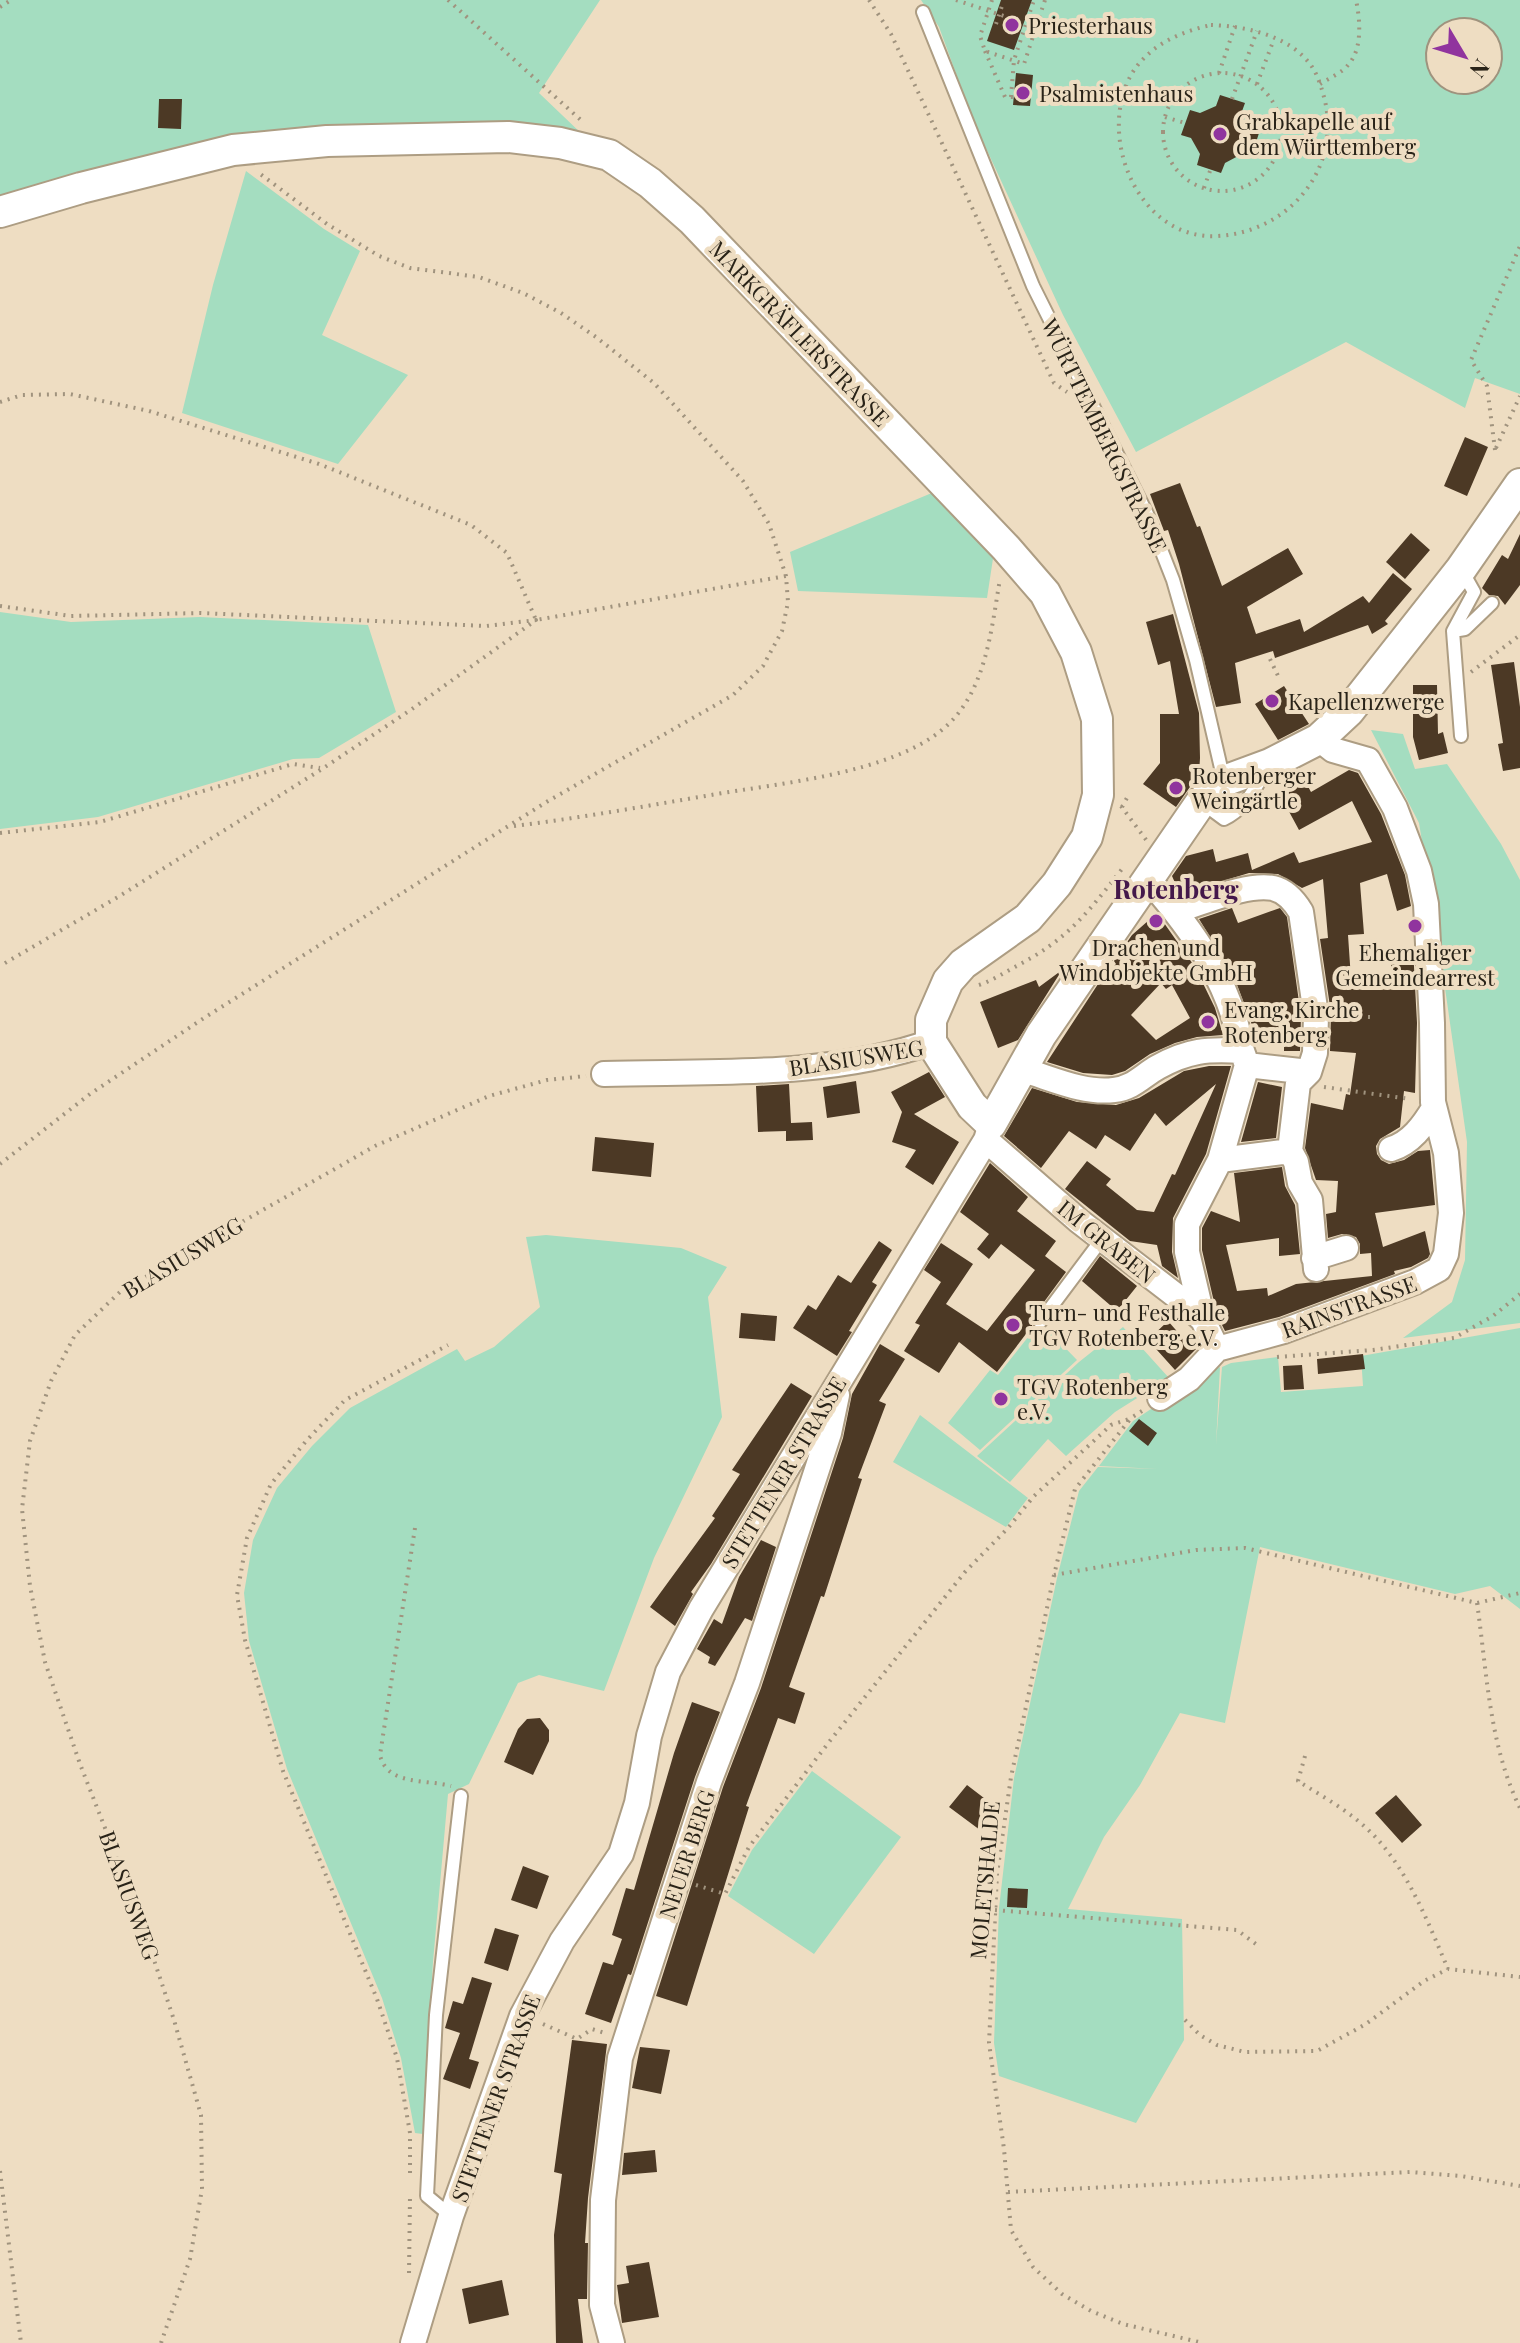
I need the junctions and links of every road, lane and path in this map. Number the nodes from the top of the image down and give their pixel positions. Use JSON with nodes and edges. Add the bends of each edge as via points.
{"nodes":[{"id":1,"x":11,"y":0,"type":"edge"},
{"id":2,"x":448,"y":0,"type":"edge"},
{"id":3,"x":869,"y":0,"type":"edge"},
{"id":4,"x":956,"y":0,"type":"edge"},
{"id":5,"x":992,"y":0,"type":"edge"},
{"id":6,"x":1034,"y":0,"type":"edge"},
{"id":7,"x":1045,"y":0,"type":"edge"},
{"id":8,"x":1356,"y":0,"type":"edge"},
{"id":9,"x":1002,"y":6,"type":"dead end"},
{"id":10,"x":0,"y":7,"type":"edge"},
{"id":11,"x":988,"y":11,"type":"junction"},
{"id":12,"x":923,"y":12,"type":"dead end"},
{"id":13,"x":1002,"y":16,"type":"junction"},
{"id":14,"x":996,"y":24,"type":"dead end"},
{"id":15,"x":1235,"y":26,"type":"junction"},
{"id":16,"x":1257,"y":31,"type":"junction"},
{"id":17,"x":1274,"y":39,"type":"junction"},
{"id":18,"x":985,"y":51,"type":"junction"},
{"id":19,"x":1014,"y":60,"type":"junction"},
{"id":20,"x":1219,"y":73,"type":"junction"},
{"id":21,"x":1240,"y":76,"type":"junction"},
{"id":22,"x":1257,"y":84,"type":"junction"},
{"id":23,"x":1320,"y":84,"type":"junction"},
{"id":24,"x":1232,"y":99,"type":"dead end"},
{"id":25,"x":1165,"y":117,"type":"junction"},
{"id":26,"x":1185,"y":123,"type":"dead end"},
{"id":27,"x":1255,"y":147,"type":"dead end"},
{"id":28,"x":233,"y":150,"type":"junction"},
{"id":29,"x":1276,"y":154,"type":"junction"},
{"id":30,"x":609,"y":155,"type":"junction"},
{"id":31,"x":1210,"y":171,"type":"dead end"},
{"id":32,"x":1204,"y":188,"type":"junction"},
{"id":33,"x":0,"y":212,"type":"edge"},
{"id":34,"x":1520,"y":246,"type":"edge"},
{"id":35,"x":1520,"y":396,"type":"edge"},
{"id":36,"x":1088,"y":400,"type":"junction"},
{"id":37,"x":0,"y":402,"type":"edge"},
{"id":38,"x":1520,"y":484,"type":"edge"},
{"id":39,"x":1006,"y":548,"type":"junction"},
{"id":40,"x":1461,"y":569,"type":"junction"},
{"id":41,"x":786,"y":576,"type":"junction"},
{"id":42,"x":1492,"y":603,"type":"dead end"},
{"id":43,"x":0,"y":606,"type":"edge"},
{"id":44,"x":536,"y":620,"type":"junction"},
{"id":45,"x":1453,"y":631,"type":"junction"},
{"id":46,"x":1520,"y":635,"type":"edge"},
{"id":47,"x":1270,"y":659,"type":"dead end"},
{"id":48,"x":1280,"y":680,"type":"dead end"},
{"id":49,"x":1456,"y":683,"type":"junction"},
{"id":50,"x":1461,"y":736,"type":"dead end"},
{"id":51,"x":1319,"y":739,"type":"junction"},
{"id":52,"x":1270,"y":764,"type":"junction"},
{"id":53,"x":322,"y":769,"type":"junction"},
{"id":54,"x":1224,"y":781,"type":"junction"},
{"id":55,"x":1129,"y":794,"type":"dead end"},
{"id":56,"x":1110,"y":801,"type":"junction"},
{"id":57,"x":1201,"y":802,"type":"junction"},
{"id":58,"x":511,"y":827,"type":"junction"},
{"id":59,"x":0,"y":833,"type":"edge"},
{"id":60,"x":1138,"y":848,"type":"dead end"},
{"id":61,"x":1136,"y":873,"type":"junction"},
{"id":62,"x":1175,"y":911,"type":"junction"},
{"id":63,"x":0,"y":966,"type":"edge"},
{"id":64,"x":940,"y":998,"type":"junction"},
{"id":65,"x":1316,"y":1015,"type":"junction"},
{"id":66,"x":1370,"y":1017,"type":"dead end"},
{"id":67,"x":931,"y":1042,"type":"junction"},
{"id":68,"x":1244,"y":1058,"type":"junction"},
{"id":69,"x":1023,"y":1070,"type":"junction"},
{"id":70,"x":604,"y":1074,"type":"joint"},
{"id":71,"x":1304,"y":1078,"type":"junction"},
{"id":72,"x":1433,"y":1105,"type":"junction"},
{"id":73,"x":989,"y":1132,"type":"junction"},
{"id":74,"x":1391,"y":1149,"type":"dead end"},
{"id":75,"x":1290,"y":1151,"type":"junction"},
{"id":76,"x":1220,"y":1160,"type":"junction"},
{"id":77,"x":0,"y":1164,"type":"edge"},
{"id":78,"x":1102,"y":1239,"type":"junction"},
{"id":79,"x":1346,"y":1248,"type":"dead end"},
{"id":80,"x":1520,"y":1294,"type":"edge"},
{"id":81,"x":1203,"y":1320,"type":"junction"},
{"id":82,"x":1040,"y":1322,"type":"dead end"},
{"id":83,"x":448,"y":1345,"type":"dead end"},
{"id":84,"x":1217,"y":1349,"type":"junction"},
{"id":85,"x":1262,"y":1359,"type":"dead end"},
{"id":86,"x":840,"y":1378,"type":"junction"},
{"id":87,"x":1160,"y":1398,"type":"joint"},
{"id":88,"x":1131,"y":1418,"type":"junction"},
{"id":89,"x":415,"y":1528,"type":"dead end"},
{"id":90,"x":1054,"y":1575,"type":"junction"},
{"id":91,"x":1520,"y":1593,"type":"edge"},
{"id":92,"x":1477,"y":1603,"type":"junction"},
{"id":93,"x":1305,"y":1756,"type":"dead end"},
{"id":94,"x":461,"y":1796,"type":"joint"},
{"id":95,"x":1520,"y":1808,"type":"edge"},
{"id":96,"x":678,"y":1879,"type":"junction"},
{"id":97,"x":995,"y":1910,"type":"junction"},
{"id":98,"x":1260,"y":1947,"type":"dead end"},
{"id":99,"x":1448,"y":1969,"type":"junction"},
{"id":100,"x":1520,"y":1977,"type":"edge"},
{"id":101,"x":522,"y":2016,"type":"junction"},
{"id":102,"x":1185,"y":2020,"type":"dead end"},
{"id":103,"x":626,"y":2039,"type":"junction"},
{"id":104,"x":0,"y":2171,"type":"edge"},
{"id":105,"x":410,"y":2175,"type":"dead end"},
{"id":106,"x":1519,"y":2184,"type":"edge"},
{"id":107,"x":410,"y":2189,"type":"dead end"},
{"id":108,"x":1008,"y":2192,"type":"junction"},
{"id":109,"x":451,"y":2216,"type":"junction"},
{"id":110,"x":409,"y":2279,"type":"dead end"},
{"id":111,"x":21,"y":2343,"type":"edge"},
{"id":112,"x":161,"y":2343,"type":"edge"},
{"id":113,"x":413,"y":2343,"type":"edge"},
{"id":114,"x":612,"y":2343,"type":"edge"},
{"id":115,"x":1203,"y":2343,"type":"edge"}],
"edges":[{"from":1,"to":10,"type":"path"},
{"from":2,"to":30,"type":"path","via":[[593,132]]},
{"from":3,"to":36,"type":"path","via":[[891,34],[1054,383]]},
{"from":4,"to":11,"type":"path"},
{"from":5,"to":11,"type":"path"},
{"from":6,"to":19,"type":"path"},
{"from":7,"to":19,"type":"path","via":[[1024,64]]},
{"from":8,"to":23,"type":"path","via":[[1359,38],[1350,64]]},
{"from":9,"to":13,"type":"path"},
{"from":11,"to":13,"type":"path"},
{"from":11,"to":18,"type":"path","via":[[980,36]]},
{"from":12,"to":36,"type":"lane","name":"WÜRTTEMBERGSTRASSE","via":[[1033,286]]},
{"from":13,"to":14,"type":"path"},
{"from":15,"to":16,"type":"path"},
{"from":15,"to":20,"type":"path"},
{"from":15,"to":23,"type":"path","via":[[1187,30],[1165,41],[1131,75],[1123,97],[1118,124],[1126,168],[1137,192],[1170,226],[1216,237],[1264,226],[1285,213],[1316,176],[1324,153],[1329,129]]},
{"from":16,"to":17,"type":"path"},
{"from":16,"to":21,"type":"path"},
{"from":17,"to":22,"type":"path"},
{"from":17,"to":23,"type":"path","via":[[1302,56]]},
{"from":18,"to":19,"type":"path"},
{"from":18,"to":19,"type":"path","via":[[1005,97],[1012,97]]},
{"from":20,"to":21,"type":"path"},
{"from":20,"to":25,"type":"path","via":[[1179,91]]},
{"from":21,"to":22,"type":"path"},
{"from":21,"to":24,"type":"path"},
{"from":22,"to":29,"type":"path","via":[[1278,115]]},
{"from":25,"to":26,"type":"path"},
{"from":25,"to":32,"type":"path","via":[[1164,142],[1173,166]]},
{"from":27,"to":29,"type":"path"},
{"from":28,"to":30,"type":"street","name":"MARKGRÄFLERSTRASSE","via":[[355,140],[508,137]]},
{"from":28,"to":33,"type":"street","name":"MARKGRÄFLERSTRASSE"},
{"from":28,"to":41,"type":"path","via":[[327,224],[379,256],[410,268],[479,277],[523,293],[596,337],[654,383],[743,481],[769,524]]},
{"from":29,"to":32,"type":"path","via":[[1247,185]]},
{"from":30,"to":39,"type":"street","name":"MARKGRÄFLERSTRASSE","via":[[692,220]]},
{"from":31,"to":32,"type":"path"},
{"from":34,"to":35,"type":"path","via":[[1471,360],[1487,386],[1495,450]]},
{"from":36,"to":54,"type":"lane","name":"WÜRTTEMBERGSTRASSE","via":[[1147,514],[1173,580]]},
{"from":37,"to":44,"type":"path","via":[[22,395],[70,394],[149,411],[319,464],[457,519],[507,553]]},
{"from":38,"to":40,"type":"street"},
{"from":39,"to":56,"type":"street","name":"MARKGRÄFLERSTRASSE","via":[[1045,593],[1076,652],[1097,719]]},
{"from":39,"to":58,"type":"path","via":[[990,639],[974,690],[944,728],[913,749],[833,773]]},
{"from":40,"to":45,"type":"lane","via":[[1474,592]]},
{"from":40,"to":51,"type":"street","via":[[1349,711]]},
{"from":41,"to":44,"type":"path"},
{"from":41,"to":58,"type":"path","via":[[782,631],[763,666],[733,695]]},
{"from":42,"to":45,"type":"lane","via":[[1465,629]]},
{"from":43,"to":44,"type":"path","via":[[71,616],[201,613],[486,626]]},
{"from":44,"to":53,"type":"path"},
{"from":45,"to":49,"type":"lane"},
{"from":46,"to":49,"type":"path"},
{"from":47,"to":48,"type":"path"},
{"from":49,"to":50,"type":"lane"},
{"from":51,"to":52,"type":"street"},
{"from":51,"to":72,"type":"street","name":"RAINSTRASSE","via":[[1333,750],[1368,760],[1395,808],[1419,871],[1426,904]]},
{"from":52,"to":54,"type":"street"},
{"from":52,"to":57,"type":"lane","via":[[1233,815],[1224,819]]},
{"from":53,"to":59,"type":"path","via":[[293,764],[100,822]]},
{"from":53,"to":63,"type":"path"},
{"from":54,"to":57,"type":"street","name":"STETTENER STRASSE"},
{"from":55,"to":56,"type":"path"},
{"from":56,"to":60,"type":"path","via":[[1144,838]]},
{"from":56,"to":64,"type":"street","name":"MARKGRÄFLERSTRASSE","via":[[1057,884],[1028,918],[963,964]]},
{"from":57,"to":61,"type":"street","name":"STETTENER STRASSE"},
{"from":58,"to":77,"type":"path","via":[[204,1018],[90,1094]]},
{"from":61,"to":62,"type":"street"},
{"from":61,"to":64,"type":"path","via":[[1037,955],[986,982]]},
{"from":61,"to":69,"type":"street","name":"STETTENER STRASSE"},
{"from":62,"to":65,"type":"street","via":[[1251,889],[1283,892],[1301,912]]},
{"from":62,"to":68,"type":"street","via":[[1228,995]]},
{"from":64,"to":67,"type":"street","name":"MARKGRÄFLERSTRASSE","via":[[931,1020]]},
{"from":65,"to":66,"type":"path"},
{"from":65,"to":71,"type":"street","via":[[1315,1053]]},
{"from":67,"to":70,"type":"street","name":"BLASIUSWEG","via":[[818,1067]]},
{"from":67,"to":73,"type":"street","name":"BLASIUSWEG"},
{"from":68,"to":69,"type":"street","via":[[1206,1049],[1154,1070],[1135,1085],[1113,1090]]},
{"from":68,"to":71,"type":"street"},
{"from":68,"to":76,"type":"street"},
{"from":69,"to":73,"type":"street","name":"STETTENER STRASSE"},
{"from":70,"to":112,"type":"path","name":"BLASIUSWEG","via":[[547,1080],[489,1096],[389,1139],[121,1291],[75,1335],[51,1381],[30,1441],[22,1509],[45,1662],[139,1915],[201,2115],[202,2189],[190,2259]]},
{"from":71,"to":72,"type":"path"},
{"from":71,"to":75,"type":"street"},
{"from":72,"to":74,"type":"street","via":[[1415,1135]]},
{"from":72,"to":84,"type":"street","name":"RAINSTRASSE","via":[[1446,1153],[1451,1213],[1439,1269],[1284,1331]]},
{"from":73,"to":78,"type":"street","name":"IM GRABEN"},
{"from":73,"to":86,"type":"street","name":"STETTENER STRASSE"},
{"from":75,"to":76,"type":"street"},
{"from":75,"to":79,"type":"street","via":[[1310,1200],[1315,1263]]},
{"from":76,"to":81,"type":"street","via":[[1187,1224],[1187,1252]]},
{"from":78,"to":81,"type":"street","name":"IM GRABEN"},
{"from":78,"to":82,"type":"lane"},
{"from":80,"to":85,"type":"path","via":[[1454,1338]]},
{"from":81,"to":84,"type":"street","name":"IM GRABEN"},
{"from":83,"to":105,"type":"path","via":[[345,1400],[307,1440],[271,1484],[247,1538],[237,1595],[283,1771],[397,2058],[410,2133]]},
{"from":84,"to":87,"type":"street","via":[[1189,1379]]},
{"from":86,"to":96,"type":"street","name":"NEUER BERG","via":[[824,1448]]},
{"from":86,"to":101,"type":"street","name":"STETTENER STRASSE","via":[[668,1672],[621,1854],[562,1941]]},
{"from":87,"to":88,"type":"path"},
{"from":88,"to":90,"type":"path","name":"MOLETSHALDE","via":[[1075,1489]]},
{"from":88,"to":96,"type":"path","via":[[1111,1425],[1056,1475],[965,1572],[749,1847],[725,1894]]},
{"from":89,"to":94,"type":"path","via":[[380,1755],[393,1776],[453,1786]]},
{"from":90,"to":92,"type":"path","via":[[1196,1550],[1245,1548]]},
{"from":90,"to":97,"type":"path","name":"MOLETSHALDE","via":[[1011,1777]]},
{"from":91,"to":92,"type":"path"},
{"from":92,"to":95,"type":"path","via":[[1496,1738]]},
{"from":93,"to":99,"type":"path","via":[[1298,1781],[1365,1826],[1386,1850]]},
{"from":94,"to":109,"type":"lane","name":"STETTENER STRASSE","via":[[436,2015],[427,2196]]},
{"from":96,"to":103,"type":"street","name":"NEUER BERG"},
{"from":97,"to":98,"type":"path","via":[[1237,1930]]},
{"from":97,"to":108,"type":"path","name":"MOLETSHALDE","via":[[989,2043]]},
{"from":99,"to":100,"type":"path"},
{"from":99,"to":102,"type":"path","via":[[1317,2051],[1231,2049],[1200,2035]]},
{"from":101,"to":103,"type":"path","via":[[577,2039],[592,2029]]},
{"from":101,"to":109,"type":"street","name":"STETTENER STRASSE"},
{"from":103,"to":114,"type":"street","name":"NEUER BERG","via":[[603,2200],[602,2305]]},
{"from":104,"to":111,"type":"path"},
{"from":106,"to":108,"type":"path","via":[[1410,2172]]},
{"from":107,"to":110,"type":"path"},
{"from":108,"to":115,"type":"path","name":"MOLETSHALDE","via":[[1011,2230],[1033,2267],[1062,2294],[1123,2324]]},
{"from":109,"to":113,"type":"street","name":"STETTENER STRASSE"}]}
